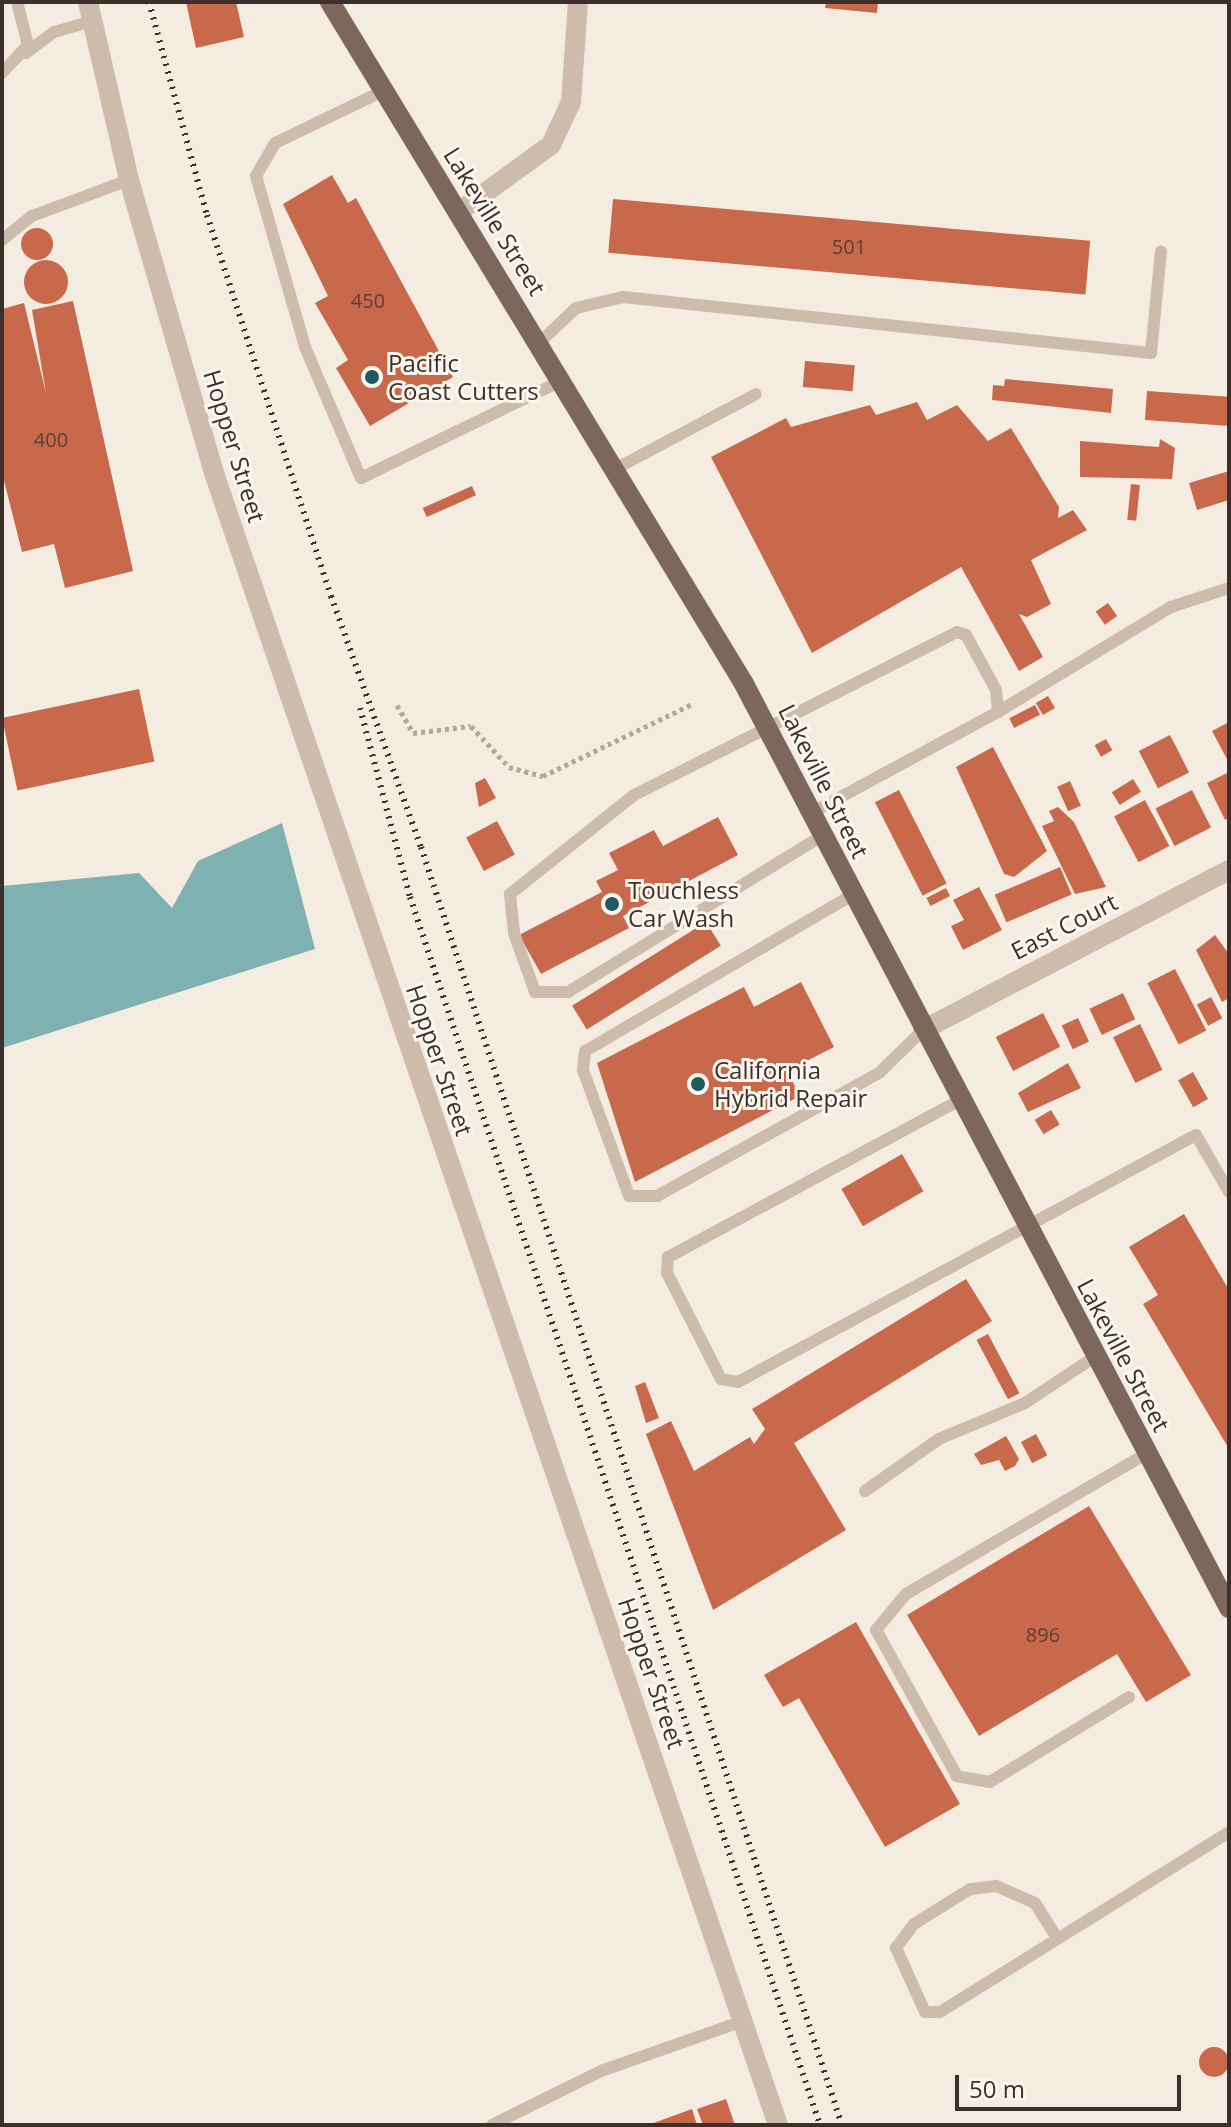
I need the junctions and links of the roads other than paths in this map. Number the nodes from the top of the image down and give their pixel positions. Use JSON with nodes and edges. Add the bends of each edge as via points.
{"nodes":[{"id":1,"x":17,"y":2,"type":"edge"},
{"id":2,"x":330,"y":2,"type":"edge"},
{"id":3,"x":578,"y":2,"type":"edge"},
{"id":4,"x":90,"y":11,"type":"edge"},
{"id":5,"x":26,"y":53,"type":"junction"},
{"id":6,"x":2,"y":73,"type":"edge"},
{"id":7,"x":383,"y":91,"type":"junction"},
{"id":8,"x":129,"y":180,"type":"junction"},
{"id":9,"x":460,"y":211,"type":"junction"},
{"id":10,"x":2,"y":240,"type":"edge"},
{"id":11,"x":1161,"y":251,"type":"dead end"},
{"id":12,"x":539,"y":343,"type":"junction"},
{"id":13,"x":561,"y":381,"type":"junction"},
{"id":14,"x":756,"y":394,"type":"dead end"},
{"id":15,"x":617,"y":468,"type":"junction"},
{"id":16,"x":1229,"y":588,"type":"edge"},
{"id":17,"x":998,"y":712,"type":"junction"},
{"id":18,"x":768,"y":729,"type":"junction"},
{"id":19,"x":811,"y":813,"type":"junction"},
{"id":20,"x":823,"y":835,"type":"junction"},
{"id":21,"x":1229,"y":870,"type":"edge"},
{"id":22,"x":854,"y":894,"type":"junction"},
{"id":23,"x":923,"y":1030,"type":"junction"},
{"id":24,"x":960,"y":1100,"type":"junction"},
{"id":25,"x":1229,"y":1192,"type":"edge"},
{"id":26,"x":1028,"y":1228,"type":"junction"},
{"id":27,"x":1096,"y":1356,"type":"junction"},
{"id":28,"x":1147,"y":1453,"type":"junction"},
{"id":29,"x":865,"y":1491,"type":"dead end"},
{"id":30,"x":1222,"y":1575,"type":"edge"},
{"id":31,"x":1229,"y":1608,"type":"edge"},
{"id":32,"x":1129,"y":1697,"type":"dead end"},
{"id":33,"x":1229,"y":1832,"type":"edge"},
{"id":34,"x":1057,"y":1938,"type":"junction"},
{"id":35,"x":743,"y":2021,"type":"junction"},
{"id":36,"x":492,"y":2125,"type":"edge"},
{"id":37,"x":778,"y":2125,"type":"edge"}],
"edges":[{"from":1,"to":5,"type":"lane"},
{"from":2,"to":7,"type":"main road","name":"Lakeville Street"},
{"from":3,"to":9,"type":"street","via":[[571,102],[551,145]]},
{"from":4,"to":5,"type":"lane"},
{"from":4,"to":8,"type":"street","name":"Hopper Street"},
{"from":5,"to":6,"type":"lane"},
{"from":7,"to":9,"type":"main road","name":"Lakeville Street"},
{"from":7,"to":13,"type":"lane","via":[[275,143],[256,176],[305,347],[361,478]]},
{"from":8,"to":10,"type":"lane","via":[[32,216]]},
{"from":8,"to":35,"type":"street","name":"Hopper Street","via":[[220,491]]},
{"from":9,"to":12,"type":"main road","name":"Lakeville Street"},
{"from":11,"to":12,"type":"lane","via":[[1151,353],[623,297],[576,308]]},
{"from":12,"to":13,"type":"main road","name":"Lakeville Street"},
{"from":13,"to":15,"type":"main road","name":"Lakeville Street"},
{"from":14,"to":15,"type":"lane"},
{"from":15,"to":18,"type":"main road","name":"Lakeville Street"},
{"from":16,"to":17,"type":"lane","via":[[1171,607]]},
{"from":17,"to":18,"type":"lane","via":[[996,690],[957,632]]},
{"from":17,"to":19,"type":"lane"},
{"from":18,"to":19,"type":"main road","name":"Lakeville Street"},
{"from":18,"to":20,"type":"lane","via":[[634,795],[510,894],[514,933],[535,992],[568,992]]},
{"from":19,"to":20,"type":"main road","name":"Lakeville Street"},
{"from":20,"to":22,"type":"main road","name":"Lakeville Street"},
{"from":21,"to":23,"type":"street","name":"East Court"},
{"from":22,"to":23,"type":"main road","name":"Lakeville Street"},
{"from":22,"to":23,"type":"lane","via":[[585,1051],[583,1070],[629,1196],[657,1196],[879,1073]]},
{"from":23,"to":24,"type":"main road","name":"Lakeville Street"},
{"from":24,"to":26,"type":"main road","name":"Lakeville Street"},
{"from":24,"to":26,"type":"lane","via":[[668,1257],[667,1273],[721,1379],[738,1382]]},
{"from":25,"to":26,"type":"lane","via":[[1196,1135]]},
{"from":26,"to":27,"type":"main road","name":"Lakeville Street"},
{"from":27,"to":28,"type":"main road","name":"Lakeville Street"},
{"from":27,"to":29,"type":"lane","via":[[1025,1403],[939,1439]]},
{"from":28,"to":30,"type":"main road","name":"Lakeville Street"},
{"from":28,"to":32,"type":"lane","via":[[906,1594],[876,1630],[957,1776],[990,1782]]},
{"from":30,"to":31,"type":"main road","name":"Lakeville Street"},
{"from":33,"to":34,"type":"lane"},
{"from":34,"to":34,"type":"lane","via":[[940,2012],[925,2012],[896,1948],[914,1924],[970,1889],[996,1886],[1035,1903]]},
{"from":35,"to":36,"type":"lane","via":[[601,2071]]},
{"from":35,"to":37,"type":"street","name":"Hopper Street"}]}
